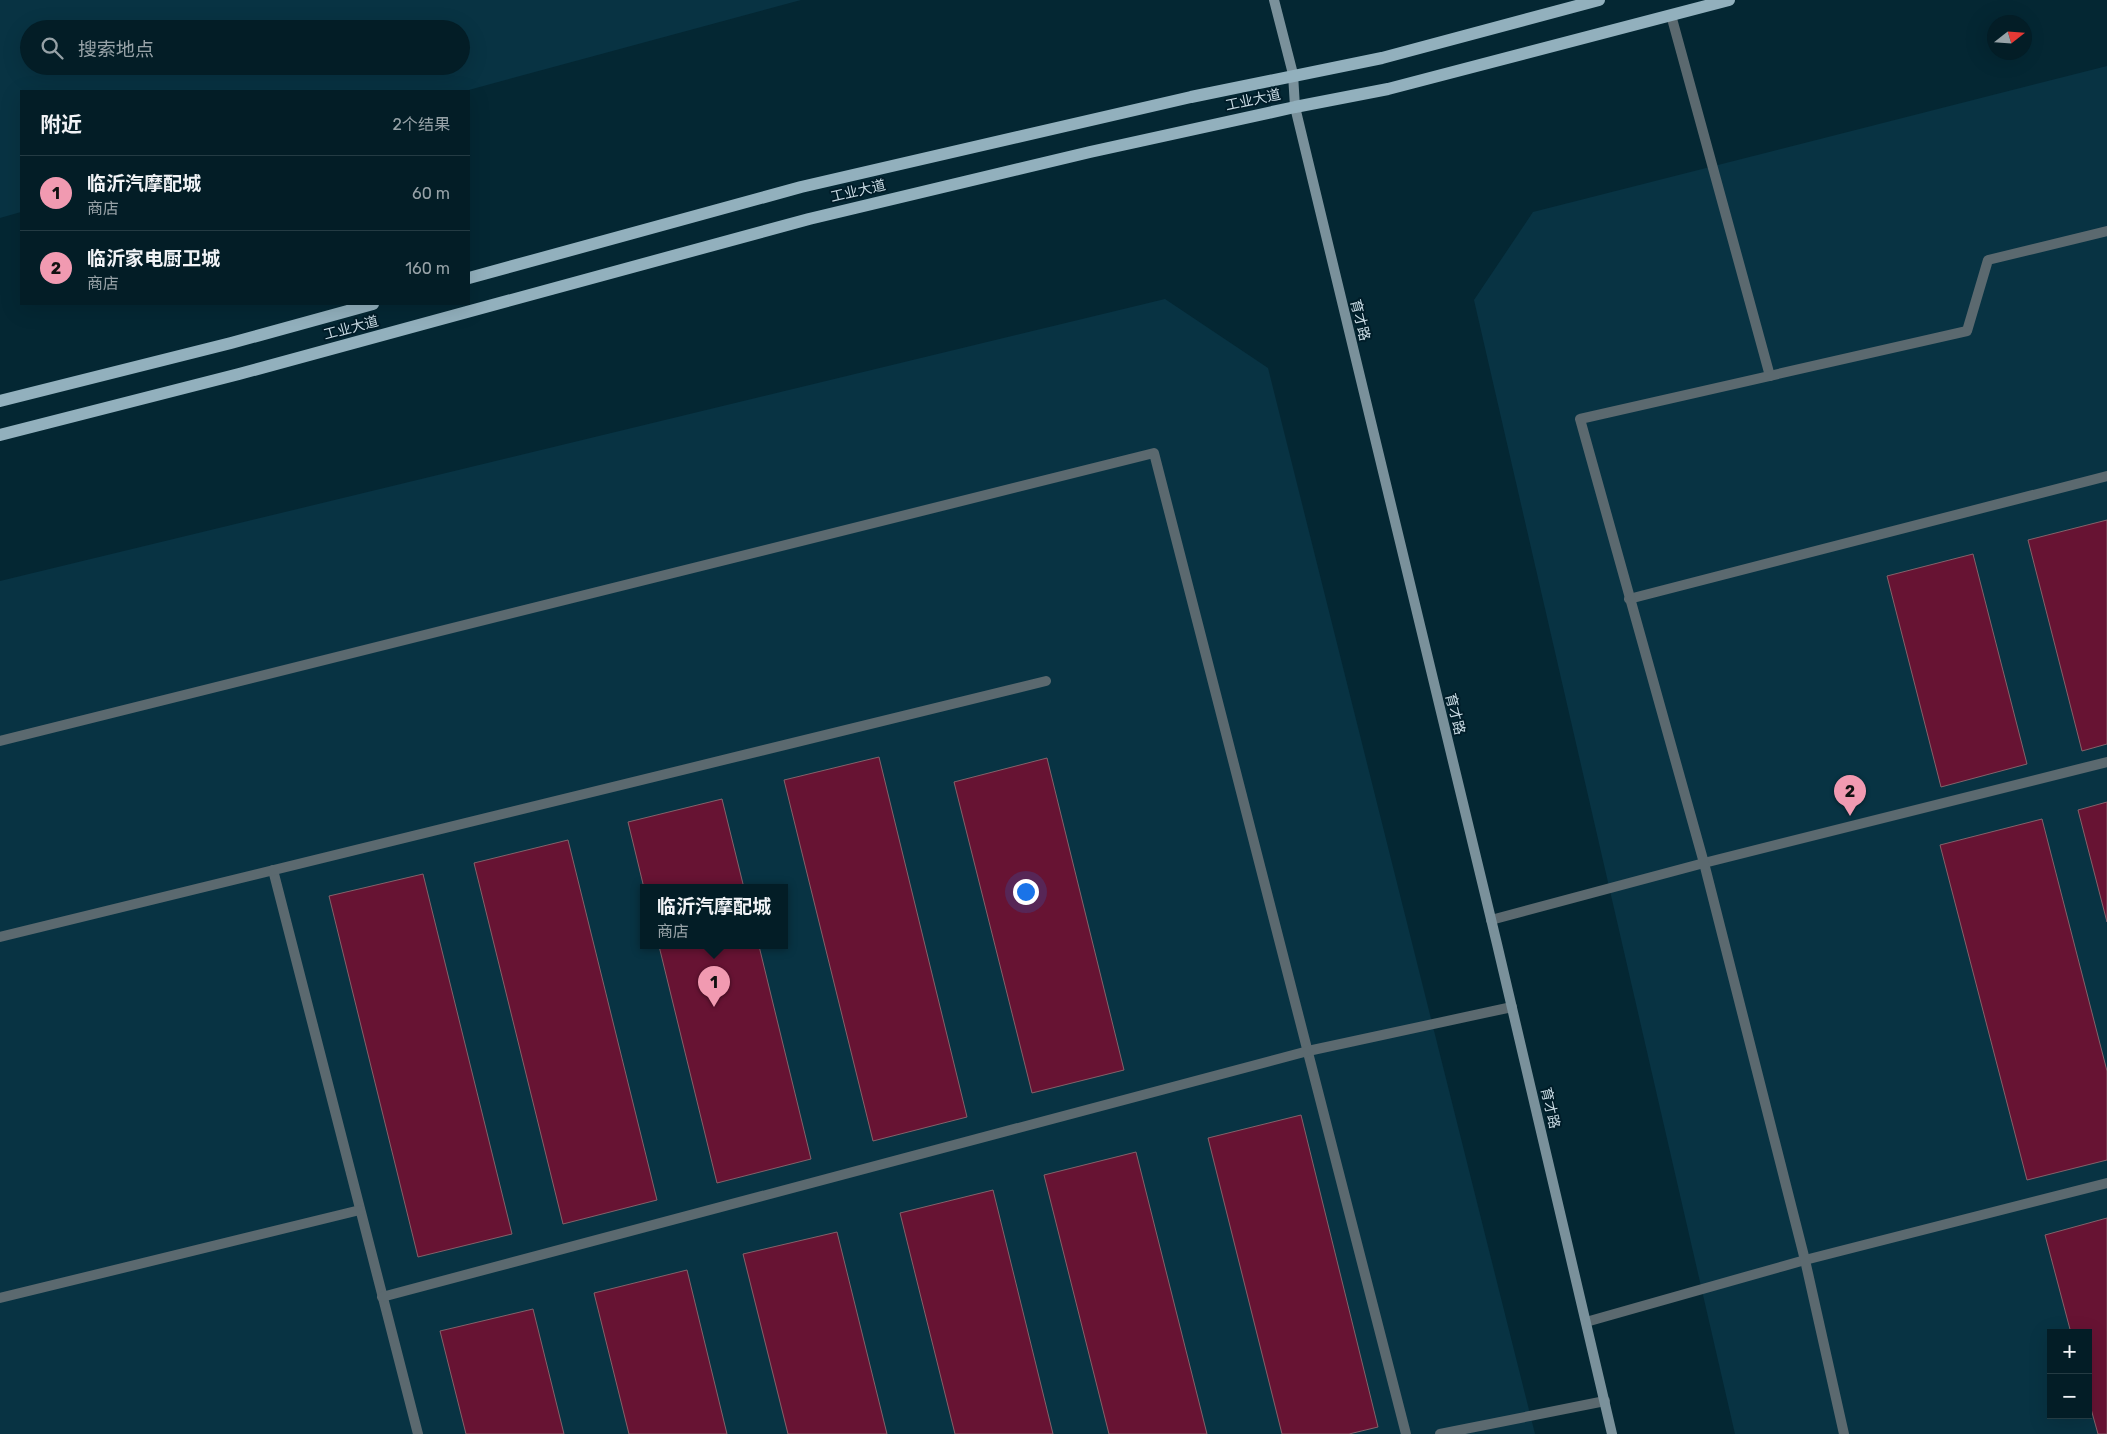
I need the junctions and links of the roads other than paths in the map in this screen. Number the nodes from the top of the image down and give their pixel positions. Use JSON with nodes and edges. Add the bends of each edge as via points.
{"nodes":[{"id":1,"x":1274,"y":0,"type":"edge"},
{"id":2,"x":1599,"y":0,"type":"edge"},
{"id":3,"x":1729,"y":0,"type":"edge"},
{"id":4,"x":1671,"y":15,"type":"junction"},
{"id":5,"x":1293,"y":74,"type":"junction"},
{"id":6,"x":1294,"y":107,"type":"junction"},
{"id":7,"x":2107,"y":231,"type":"edge"},
{"id":8,"x":470,"y":278,"type":"edge"},
{"id":9,"x":369,"y":305,"type":"edge"},
{"id":10,"x":1770,"y":376,"type":"junction"},
{"id":11,"x":0,"y":401,"type":"edge"},
{"id":12,"x":0,"y":434,"type":"edge"},
{"id":13,"x":2107,"y":476,"type":"edge"},
{"id":14,"x":1629,"y":599,"type":"junction"},
{"id":15,"x":1046,"y":681,"type":"dead end"},
{"id":16,"x":0,"y":740,"type":"edge"},
{"id":17,"x":2107,"y":762,"type":"edge"},
{"id":18,"x":1704,"y":863,"type":"junction"},
{"id":19,"x":273,"y":870,"type":"junction"},
{"id":20,"x":1491,"y":920,"type":"junction"},
{"id":21,"x":0,"y":937,"type":"edge"},
{"id":22,"x":1512,"y":1007,"type":"junction"},
{"id":23,"x":1308,"y":1051,"type":"junction"},
{"id":24,"x":2107,"y":1183,"type":"edge"},
{"id":25,"x":360,"y":1210,"type":"junction"},
{"id":26,"x":1805,"y":1260,"type":"junction"},
{"id":27,"x":382,"y":1297,"type":"junction"},
{"id":28,"x":0,"y":1298,"type":"edge"},
{"id":29,"x":1586,"y":1322,"type":"junction"},
{"id":30,"x":1605,"y":1401,"type":"junction"},
{"id":31,"x":418,"y":1434,"type":"edge"},
{"id":32,"x":1406,"y":1434,"type":"edge"},
{"id":33,"x":1440,"y":1434,"type":"edge"},
{"id":34,"x":1612,"y":1434,"type":"edge"},
{"id":35,"x":1844,"y":1434,"type":"edge"}],
"edges":[{"from":1,"to":5,"type":"street","name":"育才路"},
{"from":2,"to":5,"type":"main road","name":"工业大道","via":[[1382,58]]},
{"from":3,"to":4,"type":"main road","name":"工业大道"},
{"from":4,"to":6,"type":"main road","name":"工业大道","via":[[1388,89]]},
{"from":4,"to":10,"type":"lane"},
{"from":5,"to":6,"type":"street","name":"育才路"},
{"from":5,"to":8,"type":"main road","name":"工业大道","via":[[801,187]]},
{"from":6,"to":12,"type":"main road","name":"工业大道","via":[[809,218],[239,374]]},
{"from":6,"to":20,"type":"street","name":"育才路"},
{"from":7,"to":10,"type":"lane","via":[[1988,260],[1967,330]]},
{"from":9,"to":11,"type":"main road","name":"工业大道"},
{"from":10,"to":14,"type":"lane","via":[[1580,419]]},
{"from":13,"to":14,"type":"lane"},
{"from":14,"to":18,"type":"lane"},
{"from":15,"to":19,"type":"lane"},
{"from":16,"to":23,"type":"lane","via":[[1154,453]]},
{"from":17,"to":18,"type":"lane"},
{"from":18,"to":20,"type":"lane"},
{"from":18,"to":26,"type":"lane"},
{"from":19,"to":21,"type":"lane"},
{"from":19,"to":25,"type":"lane"},
{"from":20,"to":22,"type":"street","name":"育才路"},
{"from":22,"to":23,"type":"lane"},
{"from":22,"to":29,"type":"street","name":"育才路"},
{"from":23,"to":27,"type":"lane"},
{"from":23,"to":32,"type":"lane"},
{"from":24,"to":26,"type":"lane"},
{"from":25,"to":27,"type":"lane"},
{"from":25,"to":28,"type":"lane"},
{"from":26,"to":29,"type":"lane"},
{"from":26,"to":35,"type":"lane"},
{"from":27,"to":31,"type":"lane"},
{"from":29,"to":30,"type":"street","name":"育才路"},
{"from":30,"to":33,"type":"lane"},
{"from":30,"to":34,"type":"street","name":"育才路"}]}
